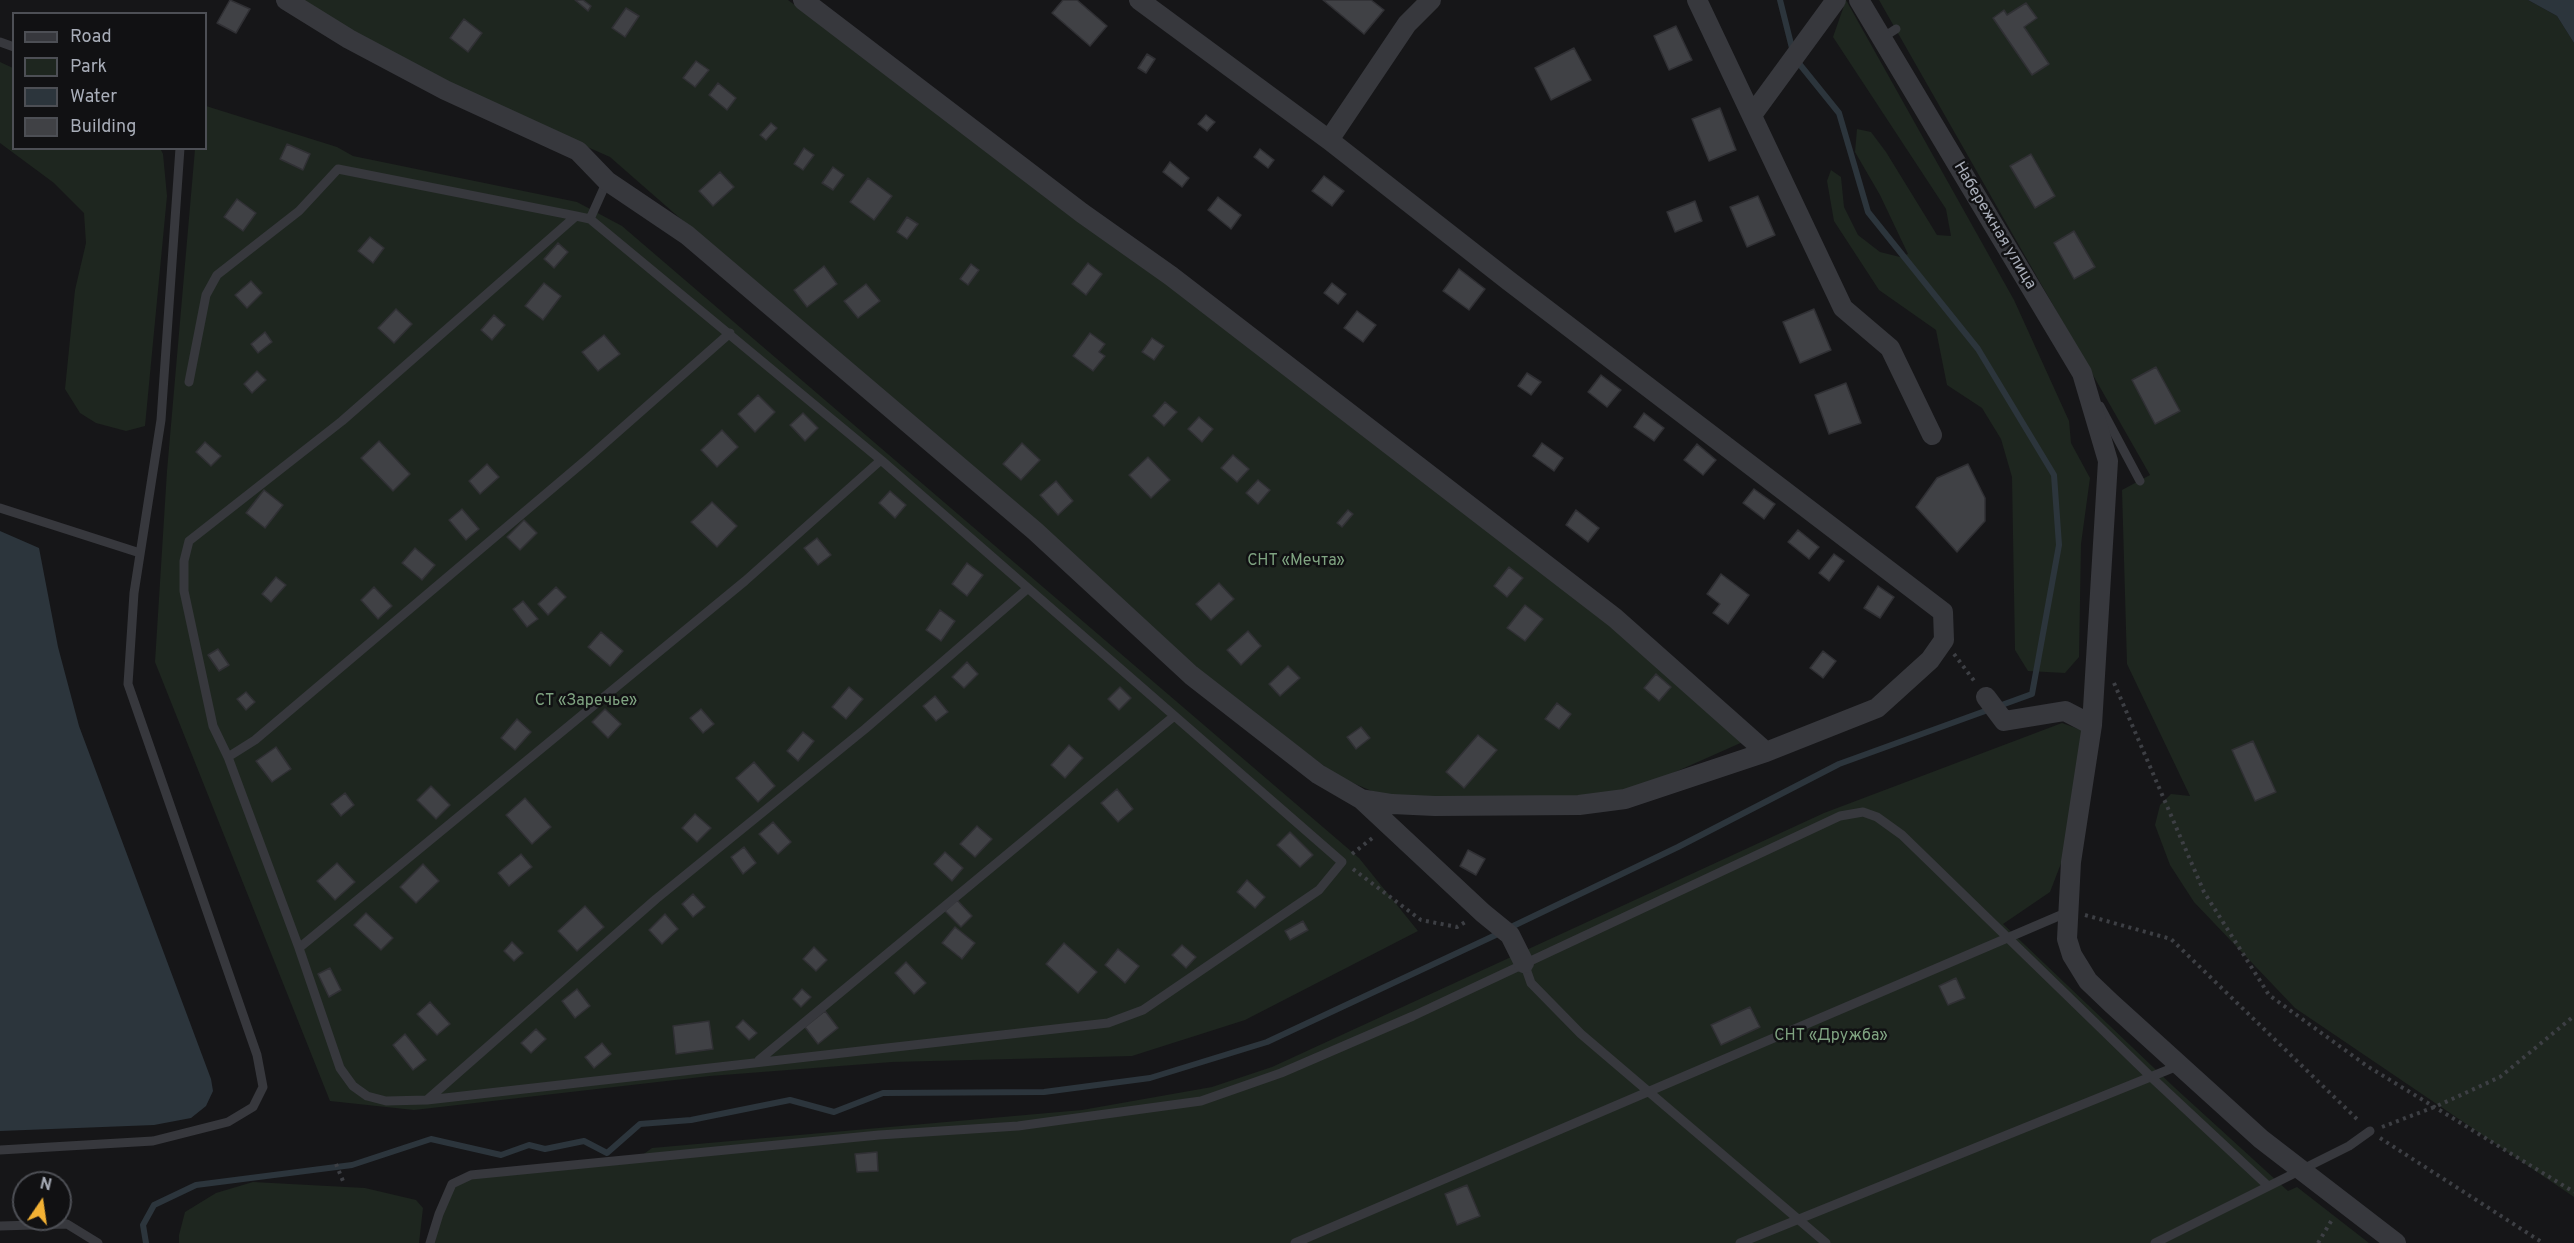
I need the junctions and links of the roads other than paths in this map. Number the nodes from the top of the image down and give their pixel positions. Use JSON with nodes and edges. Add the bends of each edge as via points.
{"nodes":[{"id":1,"x":286,"y":0,"type":"edge"},
{"id":2,"x":803,"y":0,"type":"edge"},
{"id":3,"x":1139,"y":0,"type":"edge"},
{"id":4,"x":1431,"y":0,"type":"edge"},
{"id":5,"x":1697,"y":0,"type":"edge"},
{"id":6,"x":1836,"y":0,"type":"edge"},
{"id":7,"x":1859,"y":0,"type":"edge"},
{"id":8,"x":1752,"y":115,"type":"junction"},
{"id":9,"x":1329,"y":140,"type":"junction"},
{"id":10,"x":180,"y":150,"type":"edge"},
{"id":11,"x":607,"y":181,"type":"junction"},
{"id":12,"x":576,"y":216,"type":"junction"},
{"id":13,"x":590,"y":219,"type":"junction"},
{"id":14,"x":730,"y":333,"type":"junction"},
{"id":15,"x":2082,"y":373,"type":"junction"},
{"id":16,"x":189,"y":382,"type":"dead end"},
{"id":17,"x":1932,"y":435,"type":"dead end"},
{"id":18,"x":881,"y":460,"type":"junction"},
{"id":19,"x":2140,"y":481,"type":"dead end"},
{"id":20,"x":0,"y":508,"type":"edge"},
{"id":21,"x":140,"y":553,"type":"junction"},
{"id":22,"x":1027,"y":589,"type":"junction"},
{"id":23,"x":1986,"y":697,"type":"road end"},
{"id":24,"x":1173,"y":717,"type":"junction"},
{"id":25,"x":2092,"y":725,"type":"junction"},
{"id":26,"x":1766,"y":752,"type":"junction"},
{"id":27,"x":228,"y":757,"type":"junction"},
{"id":28,"x":1361,"y":799,"type":"junction"},
{"id":29,"x":2068,"y":911,"type":"junction"},
{"id":30,"x":2007,"y":938,"type":"junction"},
{"id":31,"x":299,"y":948,"type":"junction"},
{"id":32,"x":1524,"y":963,"type":"junction"},
{"id":33,"x":758,"y":1061,"type":"junction"},
{"id":34,"x":2180,"y":1065,"type":"junction"},
{"id":35,"x":2150,"y":1076,"type":"junction"},
{"id":36,"x":1646,"y":1091,"type":"junction"},
{"id":37,"x":427,"y":1100,"type":"junction"},
{"id":38,"x":2370,"y":1131,"type":"road end"},
{"id":39,"x":0,"y":1150,"type":"edge"},
{"id":40,"x":2301,"y":1170,"type":"junction"},
{"id":41,"x":2268,"y":1186,"type":"junction"},
{"id":42,"x":1796,"y":1219,"type":"junction"},
{"id":43,"x":0,"y":1226,"type":"edge"},
{"id":44,"x":98,"y":1243,"type":"edge"},
{"id":45,"x":430,"y":1243,"type":"edge"},
{"id":46,"x":1295,"y":1243,"type":"edge"},
{"id":47,"x":1740,"y":1243,"type":"edge"},
{"id":48,"x":1826,"y":1243,"type":"edge"},
{"id":49,"x":2155,"y":1243,"type":"edge"},
{"id":50,"x":2396,"y":1243,"type":"edge"}],
"edges":[{"from":1,"to":11,"type":"street","via":[[445,90],[578,150]]},
{"from":2,"to":26,"type":"street","via":[[1180,283],[1615,618]]},
{"from":3,"to":9,"type":"street"},
{"from":4,"to":9,"type":"street","via":[[1407,24]]},
{"from":5,"to":8,"type":"street"},
{"from":6,"to":8,"type":"street"},
{"from":7,"to":15,"type":"street","name":"Набережная улица","via":[[1889,34]]},
{"from":8,"to":17,"type":"street","via":[[1843,308],[1890,348]]},
{"from":9,"to":26,"type":"street","via":[[1943,612],[1944,640],[1930,660],[1877,708]]},
{"from":10,"to":21,"type":"lane","via":[[161,420]]},
{"from":11,"to":13,"type":"lane"},
{"from":11,"to":28,"type":"street","via":[[687,235],[1035,531],[1191,675],[1318,774]]},
{"from":12,"to":13,"type":"lane"},
{"from":12,"to":16,"type":"lane","via":[[338,170],[299,211],[218,275],[206,295]]},
{"from":12,"to":27,"type":"lane","via":[[342,421],[189,541],[184,591],[213,726]]},
{"from":13,"to":14,"type":"lane"},
{"from":14,"to":18,"type":"lane"},
{"from":14,"to":27,"type":"lane","via":[[300,702]]},
{"from":15,"to":19,"type":"lane"},
{"from":15,"to":25,"type":"street","name":"Набережная улица","via":[[2108,461]]},
{"from":18,"to":22,"type":"lane"},
{"from":18,"to":31,"type":"lane","via":[[745,580]]},
{"from":20,"to":21,"type":"lane"},
{"from":21,"to":39,"type":"lane","via":[[128,684],[257,1055],[263,1087],[253,1107],[228,1122],[164,1138]]},
{"from":22,"to":24,"type":"lane"},
{"from":22,"to":37,"type":"lane","via":[[865,729],[656,899]]},
{"from":23,"to":25,"type":"street","via":[[2004,721],[2065,711]]},
{"from":24,"to":33,"type":"lane"},
{"from":24,"to":33,"type":"lane","via":[[1342,862],[1319,890],[1143,1010],[1108,1023]]},
{"from":25,"to":29,"type":"street","name":"Набережная улица"},
{"from":26,"to":28,"type":"street","via":[[1625,799],[1579,805],[1435,806]]},
{"from":27,"to":31,"type":"lane"},
{"from":28,"to":32,"type":"street","via":[[1510,935]]},
{"from":29,"to":30,"type":"lane"},
{"from":29,"to":34,"type":"street","name":"Набережная улица","via":[[2067,939],[2088,981]]},
{"from":30,"to":32,"type":"lane","via":[[1902,835],[1863,812],[1840,816]]},
{"from":30,"to":35,"type":"lane"},
{"from":30,"to":36,"type":"lane"},
{"from":31,"to":37,"type":"lane","via":[[340,1068],[353,1086],[367,1096],[386,1101]]},
{"from":32,"to":36,"type":"lane","via":[[1531,982],[1581,1034]]},
{"from":32,"to":45,"type":"lane","via":[[1281,1073],[1201,1101],[1018,1126],[879,1135],[471,1175],[452,1184]]},
{"from":33,"to":37,"type":"lane"},
{"from":34,"to":35,"type":"lane"},
{"from":34,"to":40,"type":"street","name":"Набережная улица"},
{"from":35,"to":41,"type":"lane"},
{"from":35,"to":42,"type":"lane"},
{"from":36,"to":42,"type":"lane"},
{"from":36,"to":46,"type":"lane"},
{"from":38,"to":40,"type":"lane"},
{"from":40,"to":41,"type":"lane"},
{"from":40,"to":50,"type":"street","name":"Набережная улица"},
{"from":41,"to":49,"type":"lane"},
{"from":42,"to":47,"type":"lane"},
{"from":42,"to":48,"type":"lane"},
{"from":43,"to":44,"type":"lane","via":[[66,1224]]}]}
